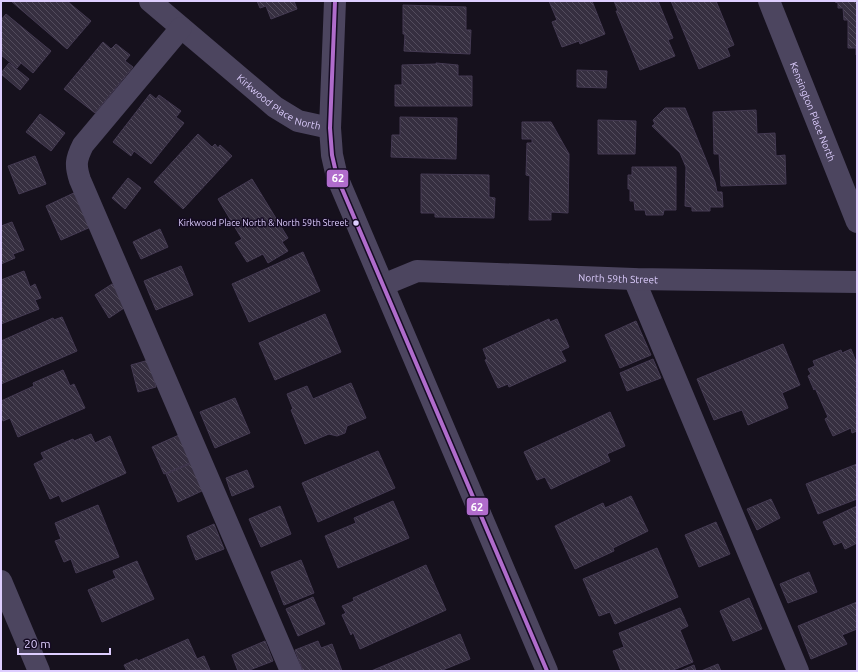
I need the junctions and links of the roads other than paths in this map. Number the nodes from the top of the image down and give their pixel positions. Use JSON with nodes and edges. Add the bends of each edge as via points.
{"nodes":[{"id":1,"x":150,"y":1,"type":"edge"},
{"id":2,"x":335,"y":1,"type":"edge"},
{"id":3,"x":769,"y":1,"type":"edge"},
{"id":4,"x":182,"y":28,"type":"junction"},
{"id":5,"x":330,"y":128,"type":"junction"},
{"id":6,"x":857,"y":222,"type":"edge"},
{"id":7,"x":634,"y":279,"type":"junction"},
{"id":8,"x":857,"y":282,"type":"edge"},
{"id":9,"x":383,"y":285,"type":"junction"},
{"id":10,"x":1,"y":581,"type":"edge"},
{"id":11,"x":39,"y":671,"type":"edge"},
{"id":12,"x":291,"y":671,"type":"edge"},
{"id":13,"x":547,"y":671,"type":"edge"},
{"id":14,"x":798,"y":671,"type":"edge"}],
"edges":[{"from":1,"to":4,"type":"street","name":"Kirkwood Place North"},
{"from":2,"to":5,"type":"street"},
{"from":3,"to":6,"type":"street","name":"Kensington Place North"},
{"from":4,"to":5,"type":"street","name":"Kirkwood Place North","via":[[275,107],[298,121]]},
{"from":4,"to":12,"type":"street","via":[[83,145],[77,156],[77,168]]},
{"from":5,"to":9,"type":"street","name":"Kirkwood Place North","via":[[337,177]]},
{"from":7,"to":8,"type":"street","name":"North 59th Street"},
{"from":7,"to":9,"type":"street","name":"North 59th Street","via":[[416,271]]},
{"from":7,"to":14,"type":"street"},
{"from":9,"to":13,"type":"street","name":"Kirkwood Place North"},
{"from":10,"to":11,"type":"street"}]}
